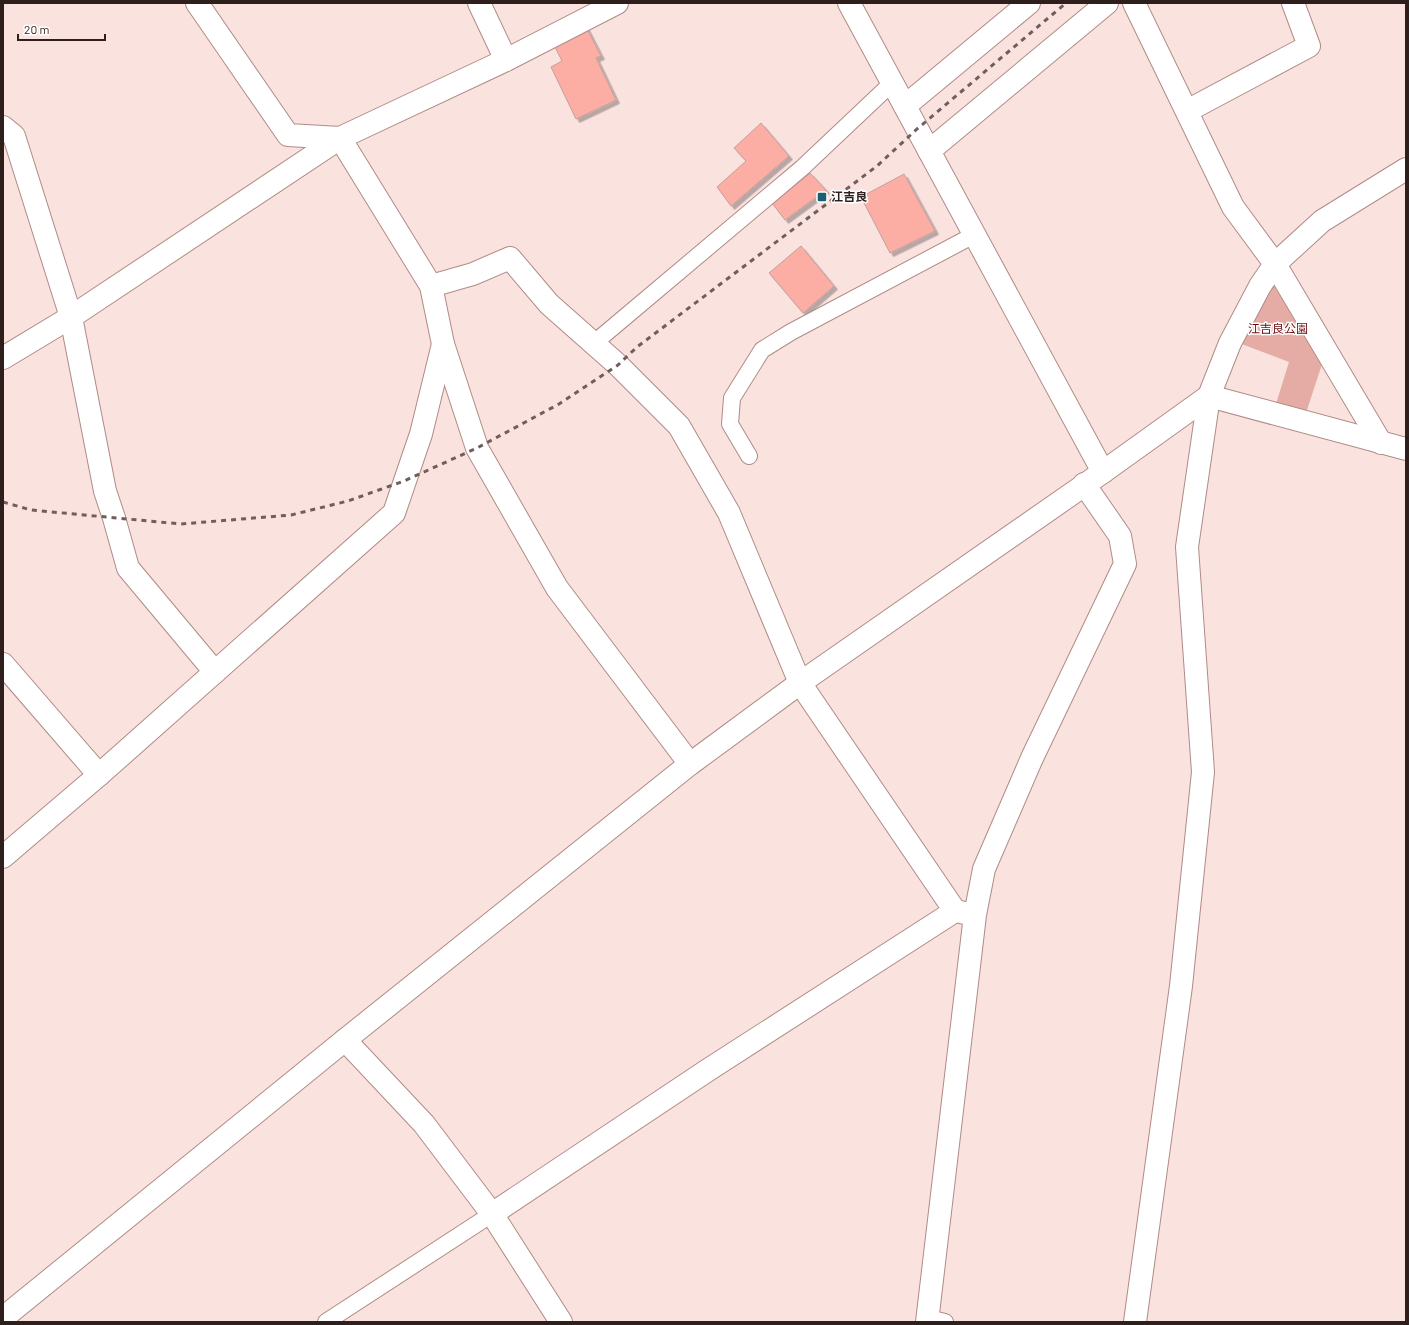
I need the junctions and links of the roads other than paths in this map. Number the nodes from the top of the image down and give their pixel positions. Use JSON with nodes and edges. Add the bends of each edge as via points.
{"nodes":[{"id":1,"x":197,"y":3,"type":"edge"},
{"id":2,"x":479,"y":3,"type":"edge"},
{"id":3,"x":618,"y":3,"type":"edge"},
{"id":4,"x":849,"y":3,"type":"edge"},
{"id":5,"x":1029,"y":3,"type":"edge"},
{"id":6,"x":1107,"y":3,"type":"edge"},
{"id":7,"x":1134,"y":3,"type":"edge"},
{"id":8,"x":1293,"y":3,"type":"edge"},
{"id":9,"x":506,"y":60,"type":"junction"},
{"id":10,"x":892,"y":83,"type":"junction"},
{"id":11,"x":905,"y":106,"type":"junction"},
{"id":12,"x":1187,"y":112,"type":"junction"},
{"id":13,"x":3,"y":127,"type":"edge"},
{"id":14,"x":340,"y":138,"type":"junction"},
{"id":15,"x":929,"y":151,"type":"junction"},
{"id":16,"x":1406,"y":169,"type":"edge"},
{"id":17,"x":974,"y":234,"type":"junction"},
{"id":18,"x":1275,"y":264,"type":"junction"},
{"id":19,"x":431,"y":286,"type":"junction"},
{"id":20,"x":71,"y":317,"type":"junction"},
{"id":21,"x":443,"y":344,"type":"junction"},
{"id":22,"x":593,"y":344,"type":"junction"},
{"id":23,"x":3,"y":358,"type":"edge"},
{"id":24,"x":1209,"y":396,"type":"junction"},
{"id":25,"x":1381,"y":443,"type":"junction"},
{"id":26,"x":1406,"y":449,"type":"edge"},
{"id":27,"x":749,"y":456,"type":"dead end"},
{"id":28,"x":1103,"y":472,"type":"junction"},
{"id":29,"x":1084,"y":484,"type":"junction"},
{"id":30,"x":3,"y":664,"type":"edge"},
{"id":31,"x":215,"y":672,"type":"junction"},
{"id":32,"x":800,"y":683,"type":"junction"},
{"id":33,"x":690,"y":764,"type":"junction"},
{"id":34,"x":99,"y":775,"type":"junction"},
{"id":35,"x":3,"y":857,"type":"edge"},
{"id":36,"x":965,"y":913,"type":"junction"},
{"id":37,"x":345,"y":1040,"type":"junction"},
{"id":38,"x":492,"y":1214,"type":"junction"},
{"id":39,"x":3,"y":1318,"type":"edge"},
{"id":40,"x":930,"y":1321,"type":"edge"},
{"id":41,"x":326,"y":1322,"type":"edge"},
{"id":42,"x":561,"y":1322,"type":"edge"},
{"id":43,"x":1134,"y":1322,"type":"edge"}],
"edges":[{"from":1,"to":14,"type":"street","via":[[288,135]]},
{"from":2,"to":9,"type":"street"},
{"from":3,"to":9,"type":"street"},
{"from":4,"to":10,"type":"street"},
{"from":5,"to":11,"type":"street"},
{"from":6,"to":15,"type":"street"},
{"from":7,"to":12,"type":"street"},
{"from":8,"to":12,"type":"street","via":[[1309,46]]},
{"from":9,"to":14,"type":"street"},
{"from":10,"to":11,"type":"street"},
{"from":10,"to":22,"type":"lane","via":[[802,168]]},
{"from":11,"to":15,"type":"street"},
{"from":12,"to":18,"type":"street","via":[[1233,207]]},
{"from":13,"to":20,"type":"street","via":[[14,136]]},
{"from":14,"to":19,"type":"street"},
{"from":14,"to":20,"type":"street"},
{"from":15,"to":17,"type":"street"},
{"from":16,"to":18,"type":"street","via":[[1322,221]]},
{"from":17,"to":27,"type":"lane","via":[[762,350],[732,398],[730,424]]},
{"from":17,"to":28,"type":"street"},
{"from":18,"to":24,"type":"street","via":[[1260,286],[1230,343]]},
{"from":18,"to":25,"type":"street"},
{"from":19,"to":21,"type":"street"},
{"from":19,"to":22,"type":"street","via":[[473,274],[510,258],[548,304]]},
{"from":20,"to":23,"type":"street"},
{"from":20,"to":31,"type":"street","via":[[105,491],[128,568]]},
{"from":21,"to":31,"type":"street","via":[[421,434],[394,514]]},
{"from":21,"to":33,"type":"street","via":[[477,448],[556,588]]},
{"from":22,"to":32,"type":"street","via":[[618,365],[679,426],[729,513]]},
{"from":24,"to":25,"type":"street"},
{"from":24,"to":28,"type":"street"},
{"from":24,"to":43,"type":"street","via":[[1187,547],[1203,772],[1180,986]]},
{"from":25,"to":26,"type":"street"},
{"from":28,"to":29,"type":"street"},
{"from":29,"to":32,"type":"street"},
{"from":29,"to":36,"type":"street","via":[[1120,536],[1125,564],[1032,758]]},
{"from":30,"to":34,"type":"street"},
{"from":31,"to":34,"type":"street"},
{"from":32,"to":33,"type":"street"},
{"from":32,"to":36,"type":"street"},
{"from":33,"to":37,"type":"street"},
{"from":34,"to":35,"type":"street"},
{"from":36,"to":38,"type":"street","via":[[708,1070]]},
{"from":36,"to":40,"type":"street"},
{"from":37,"to":38,"type":"street","via":[[424,1124]]},
{"from":37,"to":39,"type":"street"},
{"from":38,"to":41,"type":"lane"},
{"from":38,"to":42,"type":"street"}]}
